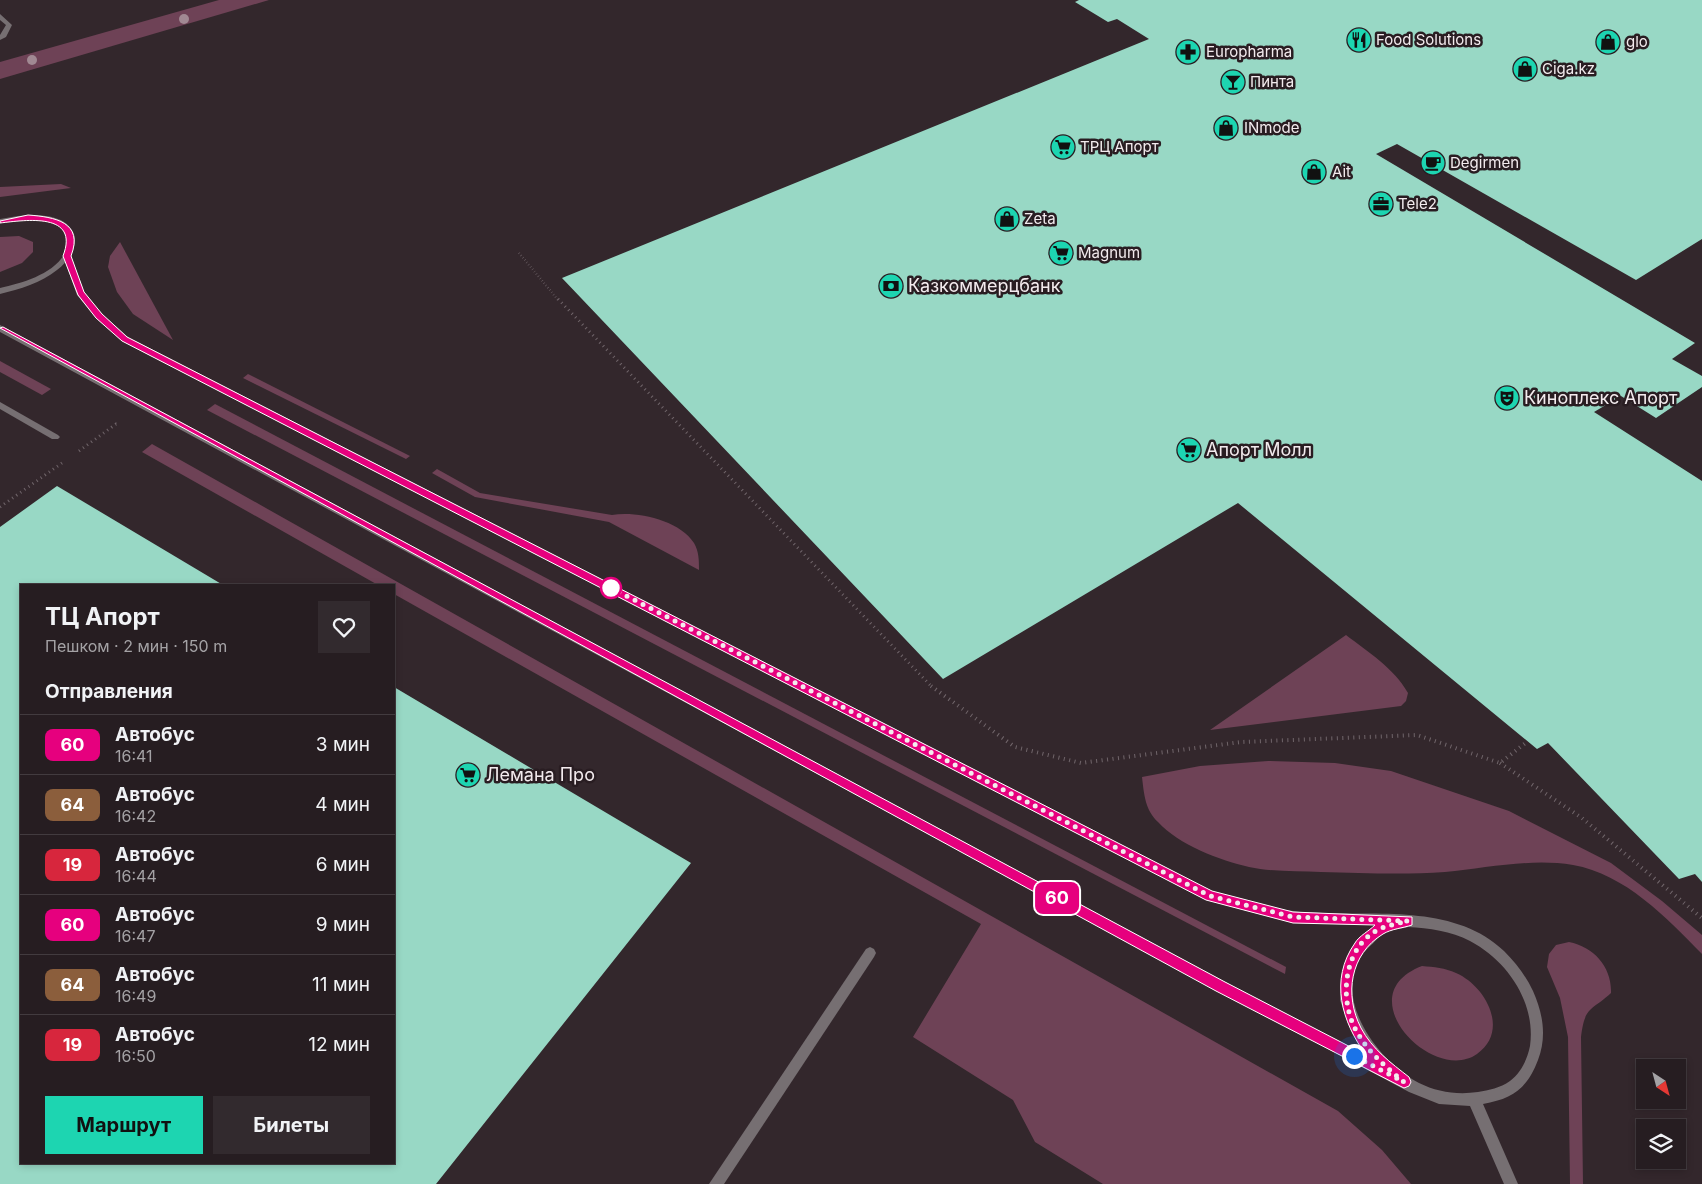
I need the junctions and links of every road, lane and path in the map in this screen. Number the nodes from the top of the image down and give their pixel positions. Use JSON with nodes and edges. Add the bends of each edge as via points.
{"nodes":[{"id":1,"x":0,"y":16,"type":"edge"},
{"id":2,"x":0,"y":38,"type":"edge"},
{"id":3,"x":2,"y":220,"type":"edge"},
{"id":4,"x":519,"y":253,"type":"dead end"},
{"id":5,"x":67,"y":256,"type":"junction"},
{"id":6,"x":0,"y":291,"type":"edge"},
{"id":7,"x":0,"y":328,"type":"edge"},
{"id":8,"x":0,"y":405,"type":"edge"},
{"id":9,"x":124,"y":428,"type":"dead end"},
{"id":10,"x":55,"y":437,"type":"dead end"},
{"id":11,"x":71,"y":457,"type":"dead end"},
{"id":12,"x":63,"y":462,"type":"dead end"},
{"id":13,"x":0,"y":507,"type":"edge"},
{"id":14,"x":1528,"y":742,"type":"dead end"},
{"id":15,"x":1500,"y":763,"type":"junction"},
{"id":16,"x":1702,"y":918,"type":"edge"},
{"id":17,"x":1408,"y":921,"type":"junction"},
{"id":18,"x":870,"y":953,"type":"dead end"},
{"id":19,"x":1404,"y":1082,"type":"junction"},
{"id":20,"x":1474,"y":1100,"type":"junction"},
{"id":21,"x":716,"y":1184,"type":"edge"},
{"id":22,"x":1511,"y":1184,"type":"edge"}],
"edges":[{"from":1,"to":2,"type":"street","via":[[9,24]]},
{"from":3,"to":5,"type":"street","via":[[37,218],[61,224],[70,233],[72,243]]},
{"from":4,"to":15,"type":"path","via":[[575,319],[937,692],[1015,747],[1081,763],[1241,742],[1417,735]]},
{"from":5,"to":6,"type":"street","via":[[38,279]]},
{"from":5,"to":17,"type":"street","via":[[80,293],[124,339],[1210,896],[1293,917]]},
{"from":7,"to":19,"type":"street"},
{"from":8,"to":10,"type":"street"},
{"from":9,"to":11,"type":"path","via":[[116,424]]},
{"from":12,"to":13,"type":"path"},
{"from":14,"to":15,"type":"path"},
{"from":15,"to":16,"type":"path","via":[[1582,818]]},
{"from":17,"to":19,"type":"street","via":[[1380,929],[1359,946],[1348,969],[1346,998],[1356,1031],[1376,1058]]},
{"from":17,"to":20,"type":"street","via":[[1439,923],[1468,933],[1495,950],[1516,973],[1532,1000],[1539,1028],[1536,1055],[1524,1078],[1503,1094]]},
{"from":18,"to":21,"type":"street"},
{"from":19,"to":20,"type":"street","via":[[1439,1097]]},
{"from":20,"to":22,"type":"street"}]}
